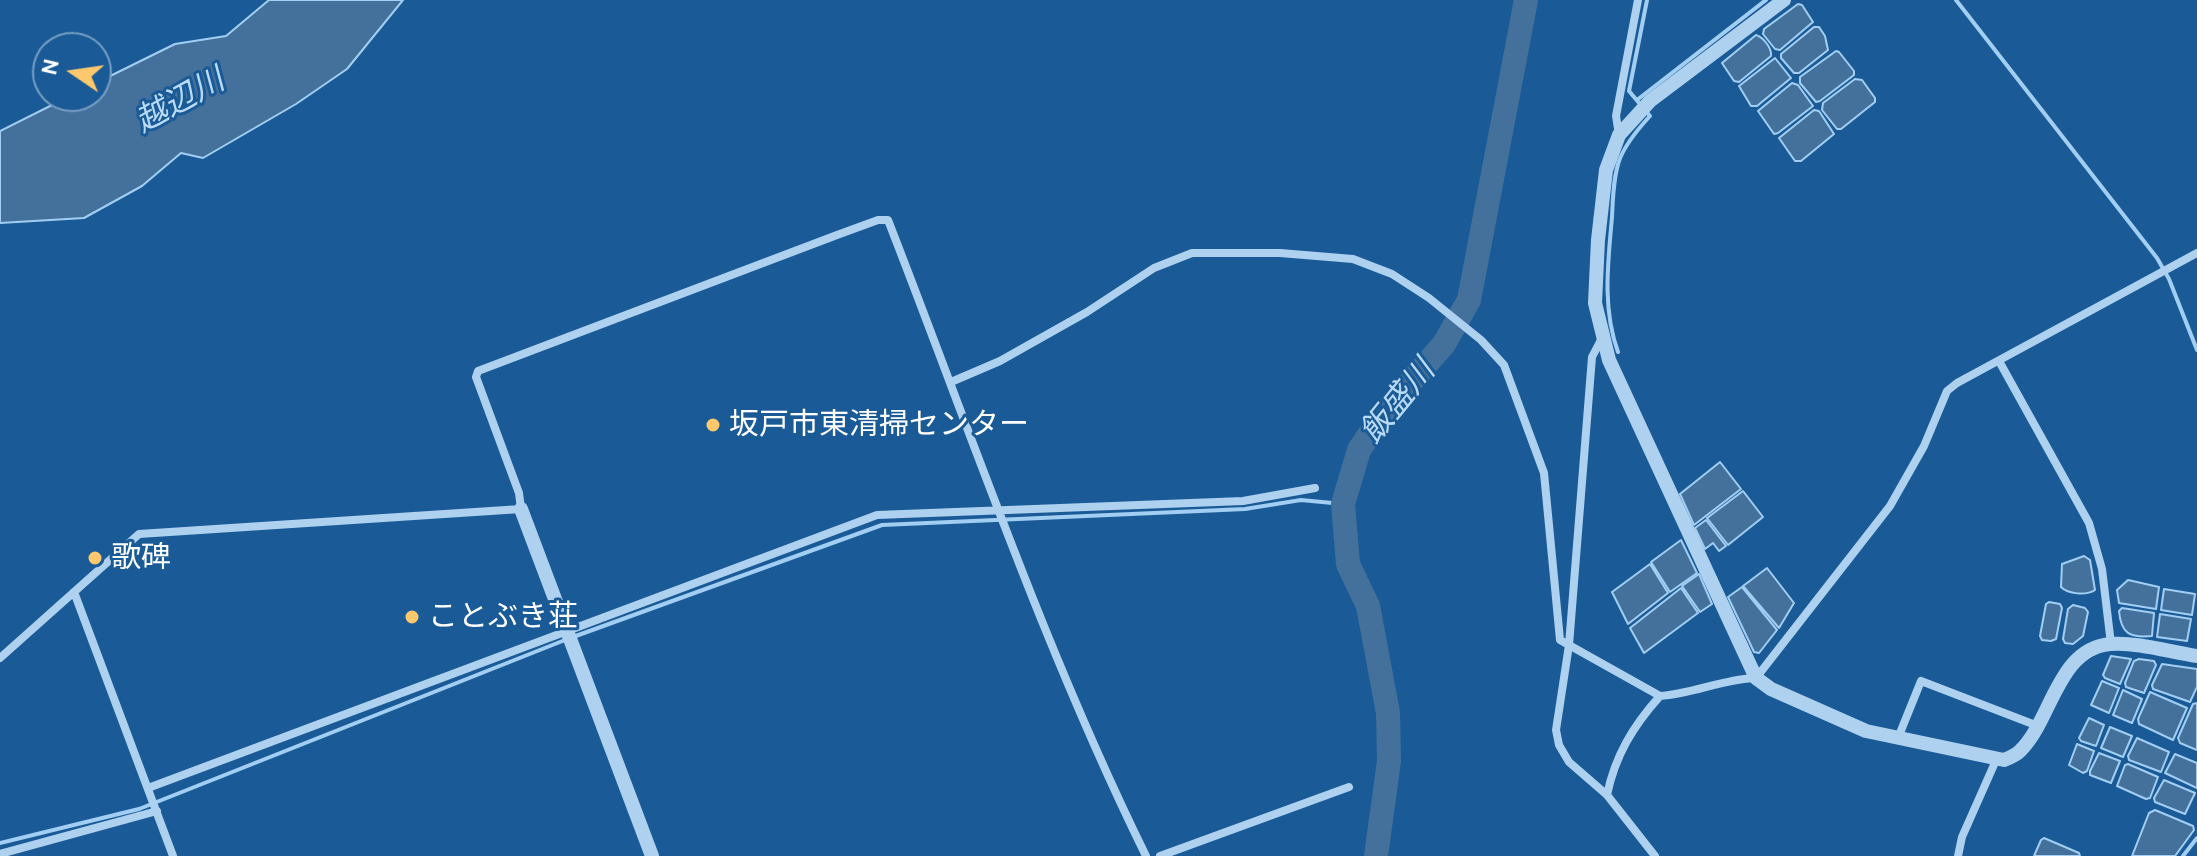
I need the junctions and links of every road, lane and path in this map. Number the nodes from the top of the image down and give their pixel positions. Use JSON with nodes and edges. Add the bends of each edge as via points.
{"nodes":[{"id":1,"x":1638,"y":0,"type":"edge"},
{"id":2,"x":1784,"y":0,"type":"edge"},
{"id":3,"x":1619,"y":135,"type":"junction"},
{"id":4,"x":2197,"y":253,"type":"edge"},
{"id":5,"x":1603,"y":337,"type":"junction"},
{"id":6,"x":1999,"y":361,"type":"junction"},
{"id":7,"x":951,"y":382,"type":"junction"},
{"id":8,"x":1315,"y":488,"type":"dead end"},
{"id":9,"x":521,"y":509,"type":"junction"},
{"id":10,"x":1000,"y":512,"type":"junction"},
{"id":11,"x":74,"y":592,"type":"junction"},
{"id":12,"x":566,"y":632,"type":"junction"},
{"id":13,"x":2111,"y":644,"type":"junction"},
{"id":14,"x":1569,"y":645,"type":"junction"},
{"id":15,"x":2197,"y":656,"type":"edge"},
{"id":16,"x":0,"y":658,"type":"edge"},
{"id":17,"x":1756,"y":678,"type":"junction"},
{"id":18,"x":1660,"y":696,"type":"junction"},
{"id":19,"x":2038,"y":726,"type":"junction"},
{"id":20,"x":1898,"y":739,"type":"junction"},
{"id":21,"x":1997,"y":758,"type":"junction"},
{"id":22,"x":1349,"y":787,"type":"dead end"},
{"id":23,"x":148,"y":788,"type":"junction"},
{"id":24,"x":1607,"y":795,"type":"junction"},
{"id":25,"x":157,"y":811,"type":"junction"},
{"id":26,"x":0,"y":854,"type":"edge"},
{"id":27,"x":173,"y":856,"type":"edge"},
{"id":28,"x":652,"y":856,"type":"edge"},
{"id":29,"x":1146,"y":856,"type":"edge"},
{"id":30,"x":1160,"y":856,"type":"edge"},
{"id":31,"x":1655,"y":856,"type":"edge"},
{"id":32,"x":1958,"y":856,"type":"edge"}],
"edges":[{"from":1,"to":3,"type":"street","via":[[1616,116]]},
{"from":2,"to":3,"type":"street","via":[[1650,101]]},
{"from":3,"to":5,"type":"street","via":[[1606,170],[1598,240],[1595,303]]},
{"from":4,"to":6,"type":"street"},
{"from":5,"to":14,"type":"street","via":[[1592,357]]},
{"from":5,"to":17,"type":"street"},
{"from":6,"to":13,"type":"street","via":[[2089,523],[2102,569]]},
{"from":6,"to":17,"type":"street","via":[[1947,391],[1890,506]]},
{"from":7,"to":9,"type":"street","via":[[888,220],[878,220],[478,371]]},
{"from":7,"to":10,"type":"street"},
{"from":7,"to":14,"type":"street","via":[[1000,361],[1154,268],[1192,253],[1353,259],[1392,274],[1481,340],[1504,365],[1538,453],[1548,500],[1560,640]]},
{"from":8,"to":10,"type":"street","via":[[1243,501]]},
{"from":9,"to":11,"type":"street","via":[[139,534]]},
{"from":9,"to":12,"type":"street"},
{"from":10,"to":12,"type":"street","via":[[877,515]]},
{"from":10,"to":29,"type":"street","via":[[1104,771]]},
{"from":11,"to":16,"type":"street"},
{"from":11,"to":23,"type":"street"},
{"from":12,"to":23,"type":"street"},
{"from":12,"to":28,"type":"street"},
{"from":13,"to":15,"type":"street"},
{"from":13,"to":19,"type":"street","via":[[2073,664]]},
{"from":14,"to":18,"type":"street"},
{"from":14,"to":24,"type":"street","via":[[1556,730],[1559,745],[1569,762]]},
{"from":17,"to":18,"type":"street"},
{"from":17,"to":20,"type":"street","via":[[1843,723]]},
{"from":18,"to":24,"type":"street","via":[[1623,745]]},
{"from":19,"to":20,"type":"street","via":[[1921,681]]},
{"from":19,"to":21,"type":"street","via":[[2020,753]]},
{"from":20,"to":21,"type":"street"},
{"from":21,"to":32,"type":"street"},
{"from":22,"to":30,"type":"street"},
{"from":23,"to":25,"type":"street"},
{"from":24,"to":31,"type":"street"},
{"from":25,"to":26,"type":"street"},
{"from":25,"to":27,"type":"street"}]}
